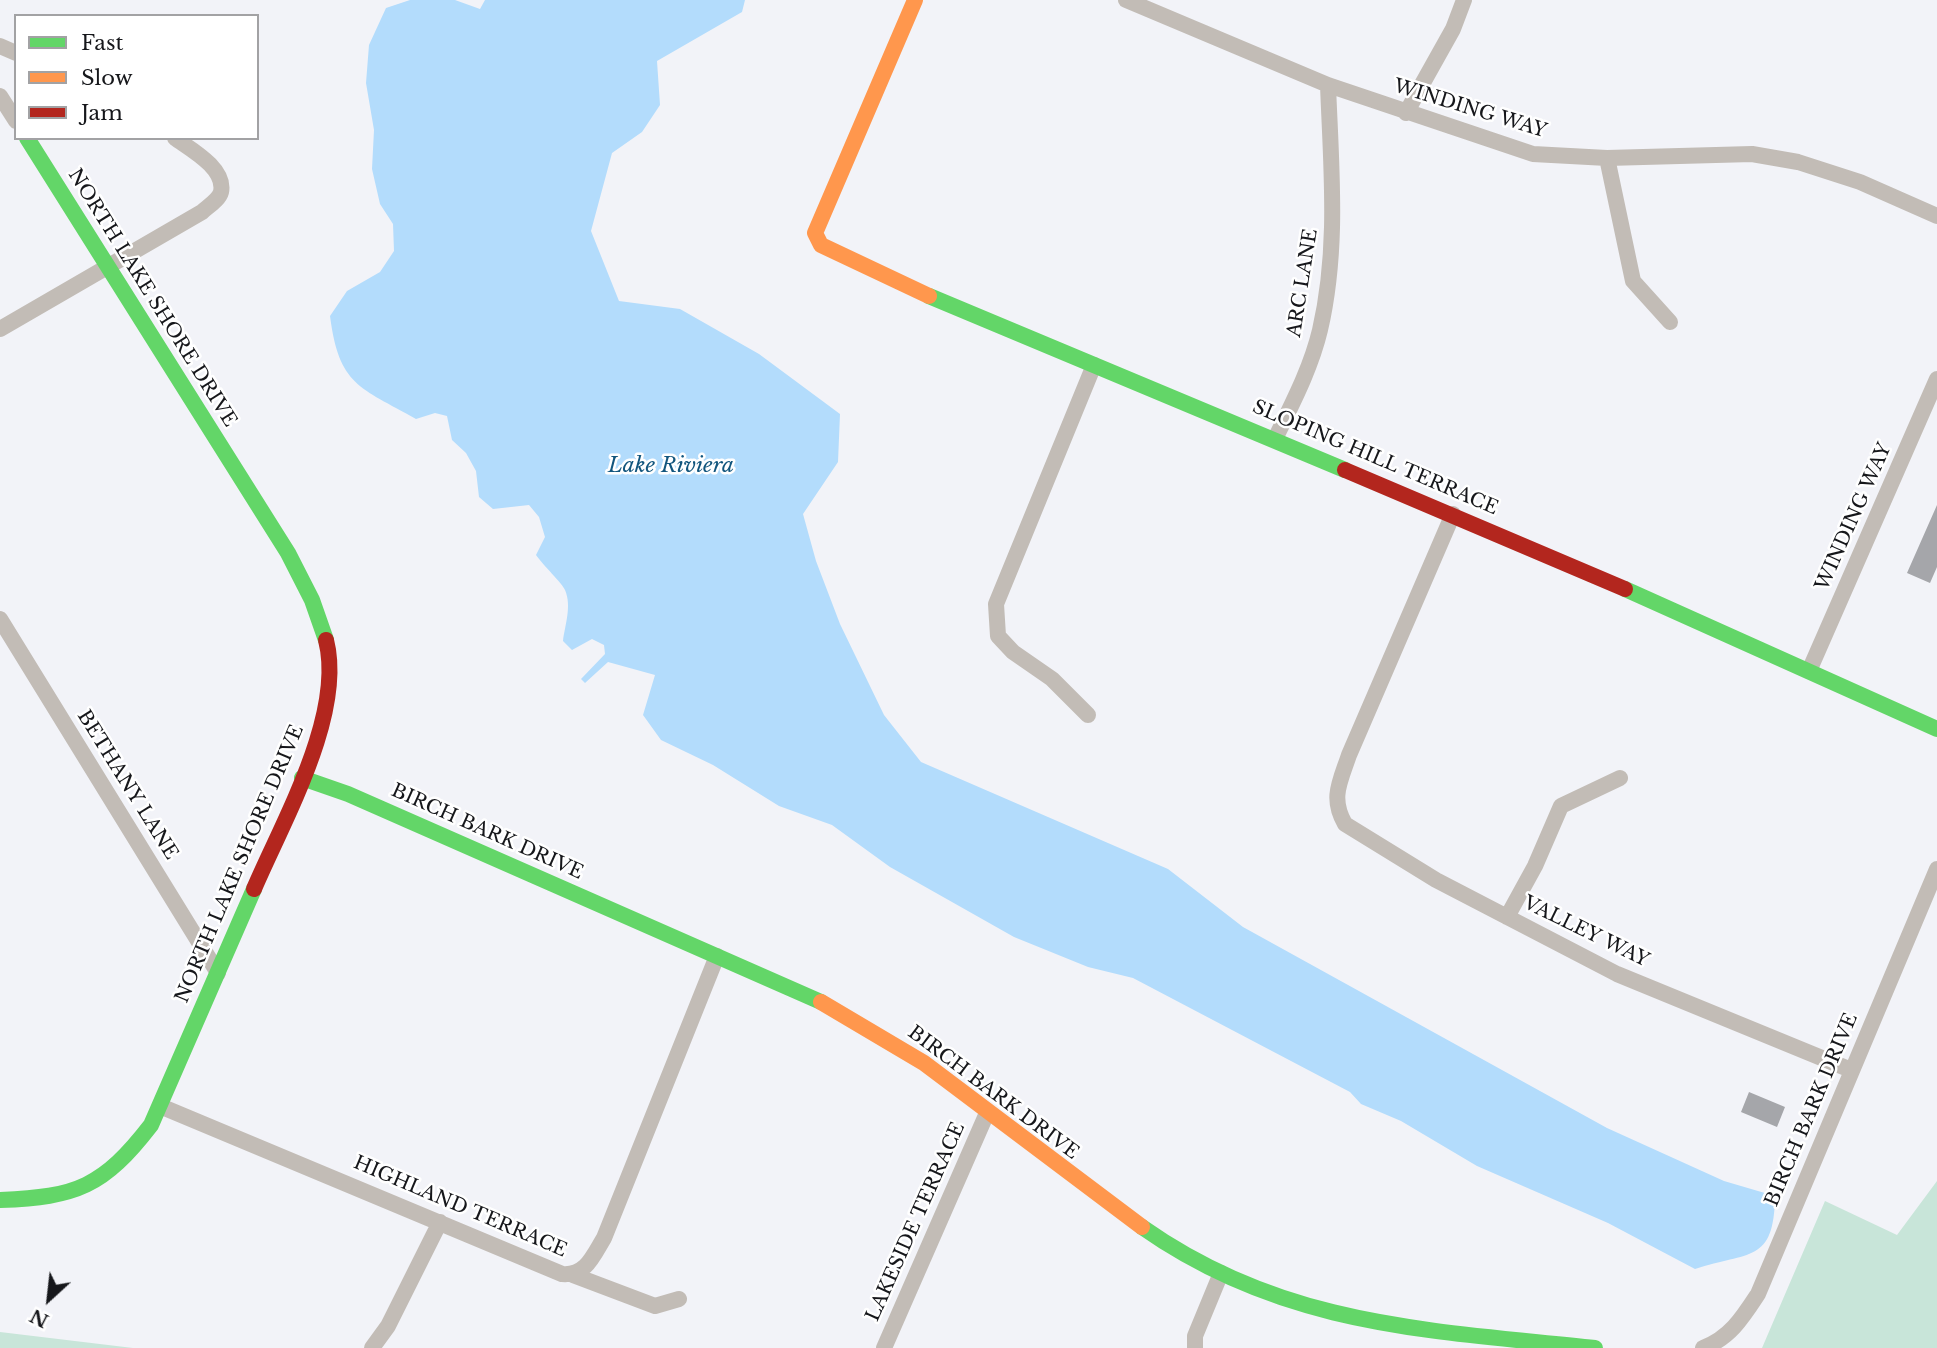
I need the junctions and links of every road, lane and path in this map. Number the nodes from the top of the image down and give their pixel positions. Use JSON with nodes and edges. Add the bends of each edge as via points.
{"nodes":[{"id":1,"x":915,"y":0,"type":"edge"},
{"id":2,"x":1126,"y":0,"type":"edge"},
{"id":3,"x":1464,"y":0,"type":"edge"},
{"id":4,"x":1328,"y":85,"type":"junction"},
{"id":5,"x":0,"y":96,"type":"edge"},
{"id":6,"x":1406,"y":113,"type":"junction"},
{"id":7,"x":14,"y":118,"type":"edge"},
{"id":8,"x":28,"y":140,"type":"edge"},
{"id":9,"x":177,"y":140,"type":"edge"},
{"id":10,"x":1607,"y":158,"type":"junction"},
{"id":11,"x":1937,"y":216,"type":"edge"},
{"id":12,"x":107,"y":267,"type":"junction"},
{"id":13,"x":1670,"y":321,"type":"dead end"},
{"id":14,"x":0,"y":329,"type":"edge"},
{"id":15,"x":1094,"y":365,"type":"junction"},
{"id":16,"x":1937,"y":379,"type":"edge"},
{"id":17,"x":1275,"y":439,"type":"junction"},
{"id":18,"x":1453,"y":513,"type":"junction"},
{"id":19,"x":3,"y":630,"type":"edge"},
{"id":20,"x":1809,"y":671,"type":"junction"},
{"id":21,"x":1088,"y":715,"type":"dead end"},
{"id":22,"x":1937,"y":729,"type":"edge"},
{"id":23,"x":302,"y":778,"type":"junction"},
{"id":24,"x":1620,"y":778,"type":"dead end"},
{"id":25,"x":1937,"y":869,"type":"edge"},
{"id":26,"x":1507,"y":917,"type":"junction"},
{"id":27,"x":717,"y":956,"type":"junction"},
{"id":28,"x":218,"y":973,"type":"junction"},
{"id":29,"x":1851,"y":1070,"type":"junction"},
{"id":30,"x":160,"y":1106,"type":"junction"},
{"id":31,"x":987,"y":1113,"type":"junction"},
{"id":32,"x":0,"y":1200,"type":"edge"},
{"id":33,"x":440,"y":1222,"type":"junction"},
{"id":34,"x":1221,"y":1273,"type":"junction"},
{"id":35,"x":573,"y":1275,"type":"junction"},
{"id":36,"x":679,"y":1299,"type":"dead end"},
{"id":37,"x":372,"y":1348,"type":"edge"},
{"id":38,"x":884,"y":1348,"type":"edge"},
{"id":39,"x":1195,"y":1348,"type":"edge"},
{"id":40,"x":1595,"y":1348,"type":"edge"},
{"id":41,"x":1703,"y":1348,"type":"edge"}],
"edges":[{"from":1,"to":15,"type":"street","name":"SLOPING HILL TERRACE","via":[[815,233],[821,245],[961,311]]},
{"from":2,"to":4,"type":"street","name":"WINDING WAY"},
{"from":3,"to":6,"type":"street","via":[[1434,68]]},
{"from":4,"to":6,"type":"street","name":"WINDING WAY"},
{"from":4,"to":17,"type":"street","name":"ARC LANE","via":[[1334,233],[1329,275],[1320,331]]},
{"from":5,"to":7,"type":"street"},
{"from":6,"to":10,"type":"street","name":"WINDING WAY","via":[[1533,154]]},
{"from":8,"to":12,"type":"street","name":"NORTH LAKE SHORE DRIVE"},
{"from":9,"to":12,"type":"street","via":[[211,167],[221,192],[202,212]]},
{"from":10,"to":11,"type":"street","name":"WINDING WAY","via":[[1752,154],[1798,162],[1860,182]]},
{"from":10,"to":13,"type":"street","via":[[1633,281]]},
{"from":12,"to":14,"type":"street"},
{"from":12,"to":23,"type":"street","name":"NORTH LAKE SHORE DRIVE","via":[[288,553],[316,607],[331,683],[323,722]]},
{"from":15,"to":17,"type":"street","name":"SLOPING HILL TERRACE"},
{"from":15,"to":21,"type":"street","via":[[996,604],[995,622],[998,636],[1013,652],[1052,679]]},
{"from":16,"to":20,"type":"street","name":"WINDING WAY"},
{"from":17,"to":18,"type":"street","name":"SLOPING HILL TERRACE"},
{"from":18,"to":20,"type":"street","name":"SLOPING HILL TERRACE"},
{"from":18,"to":26,"type":"street","name":"VALLEY WAY","via":[[1349,755],[1337,791],[1337,809],[1345,824]]},
{"from":19,"to":28,"type":"street","name":"BETHANY LANE"},
{"from":20,"to":22,"type":"street","name":"SLOPING HILL TERRACE"},
{"from":23,"to":27,"type":"street","name":"BIRCH BARK DRIVE"},
{"from":23,"to":28,"type":"street","name":"NORTH LAKE SHORE DRIVE"},
{"from":24,"to":26,"type":"street","via":[[1561,806]]},
{"from":25,"to":29,"type":"street","name":"BIRCH BARK DRIVE"},
{"from":26,"to":29,"type":"street","name":"VALLEY WAY","via":[[1617,974]]},
{"from":27,"to":31,"type":"street","name":"BIRCH BARK DRIVE","via":[[805,993],[877,1033]]},
{"from":27,"to":35,"type":"street","name":"HIGHLAND TERRACE","via":[[604,1238],[586,1265]]},
{"from":28,"to":30,"type":"street","name":"NORTH LAKE SHORE DRIVE"},
{"from":29,"to":41,"type":"street","name":"BIRCH BARK DRIVE","via":[[1758,1294],[1740,1322],[1721,1340]]},
{"from":30,"to":32,"type":"street","name":"NORTH LAKE SHORE DRIVE","via":[[133,1150],[90,1184],[50,1198]]},
{"from":30,"to":33,"type":"street","name":"HIGHLAND TERRACE"},
{"from":31,"to":34,"type":"street","name":"BIRCH BARK DRIVE","via":[[1154,1237]]},
{"from":31,"to":38,"type":"street","name":"LAKESIDE TERRACE"},
{"from":33,"to":35,"type":"street","name":"HIGHLAND TERRACE"},
{"from":33,"to":37,"type":"street","via":[[388,1326]]},
{"from":34,"to":39,"type":"street","via":[[1195,1336]]},
{"from":34,"to":40,"type":"street","name":"BIRCH BARK DRIVE","via":[[1301,1306],[1384,1323]]},
{"from":35,"to":36,"type":"street","via":[[655,1306]]}]}
